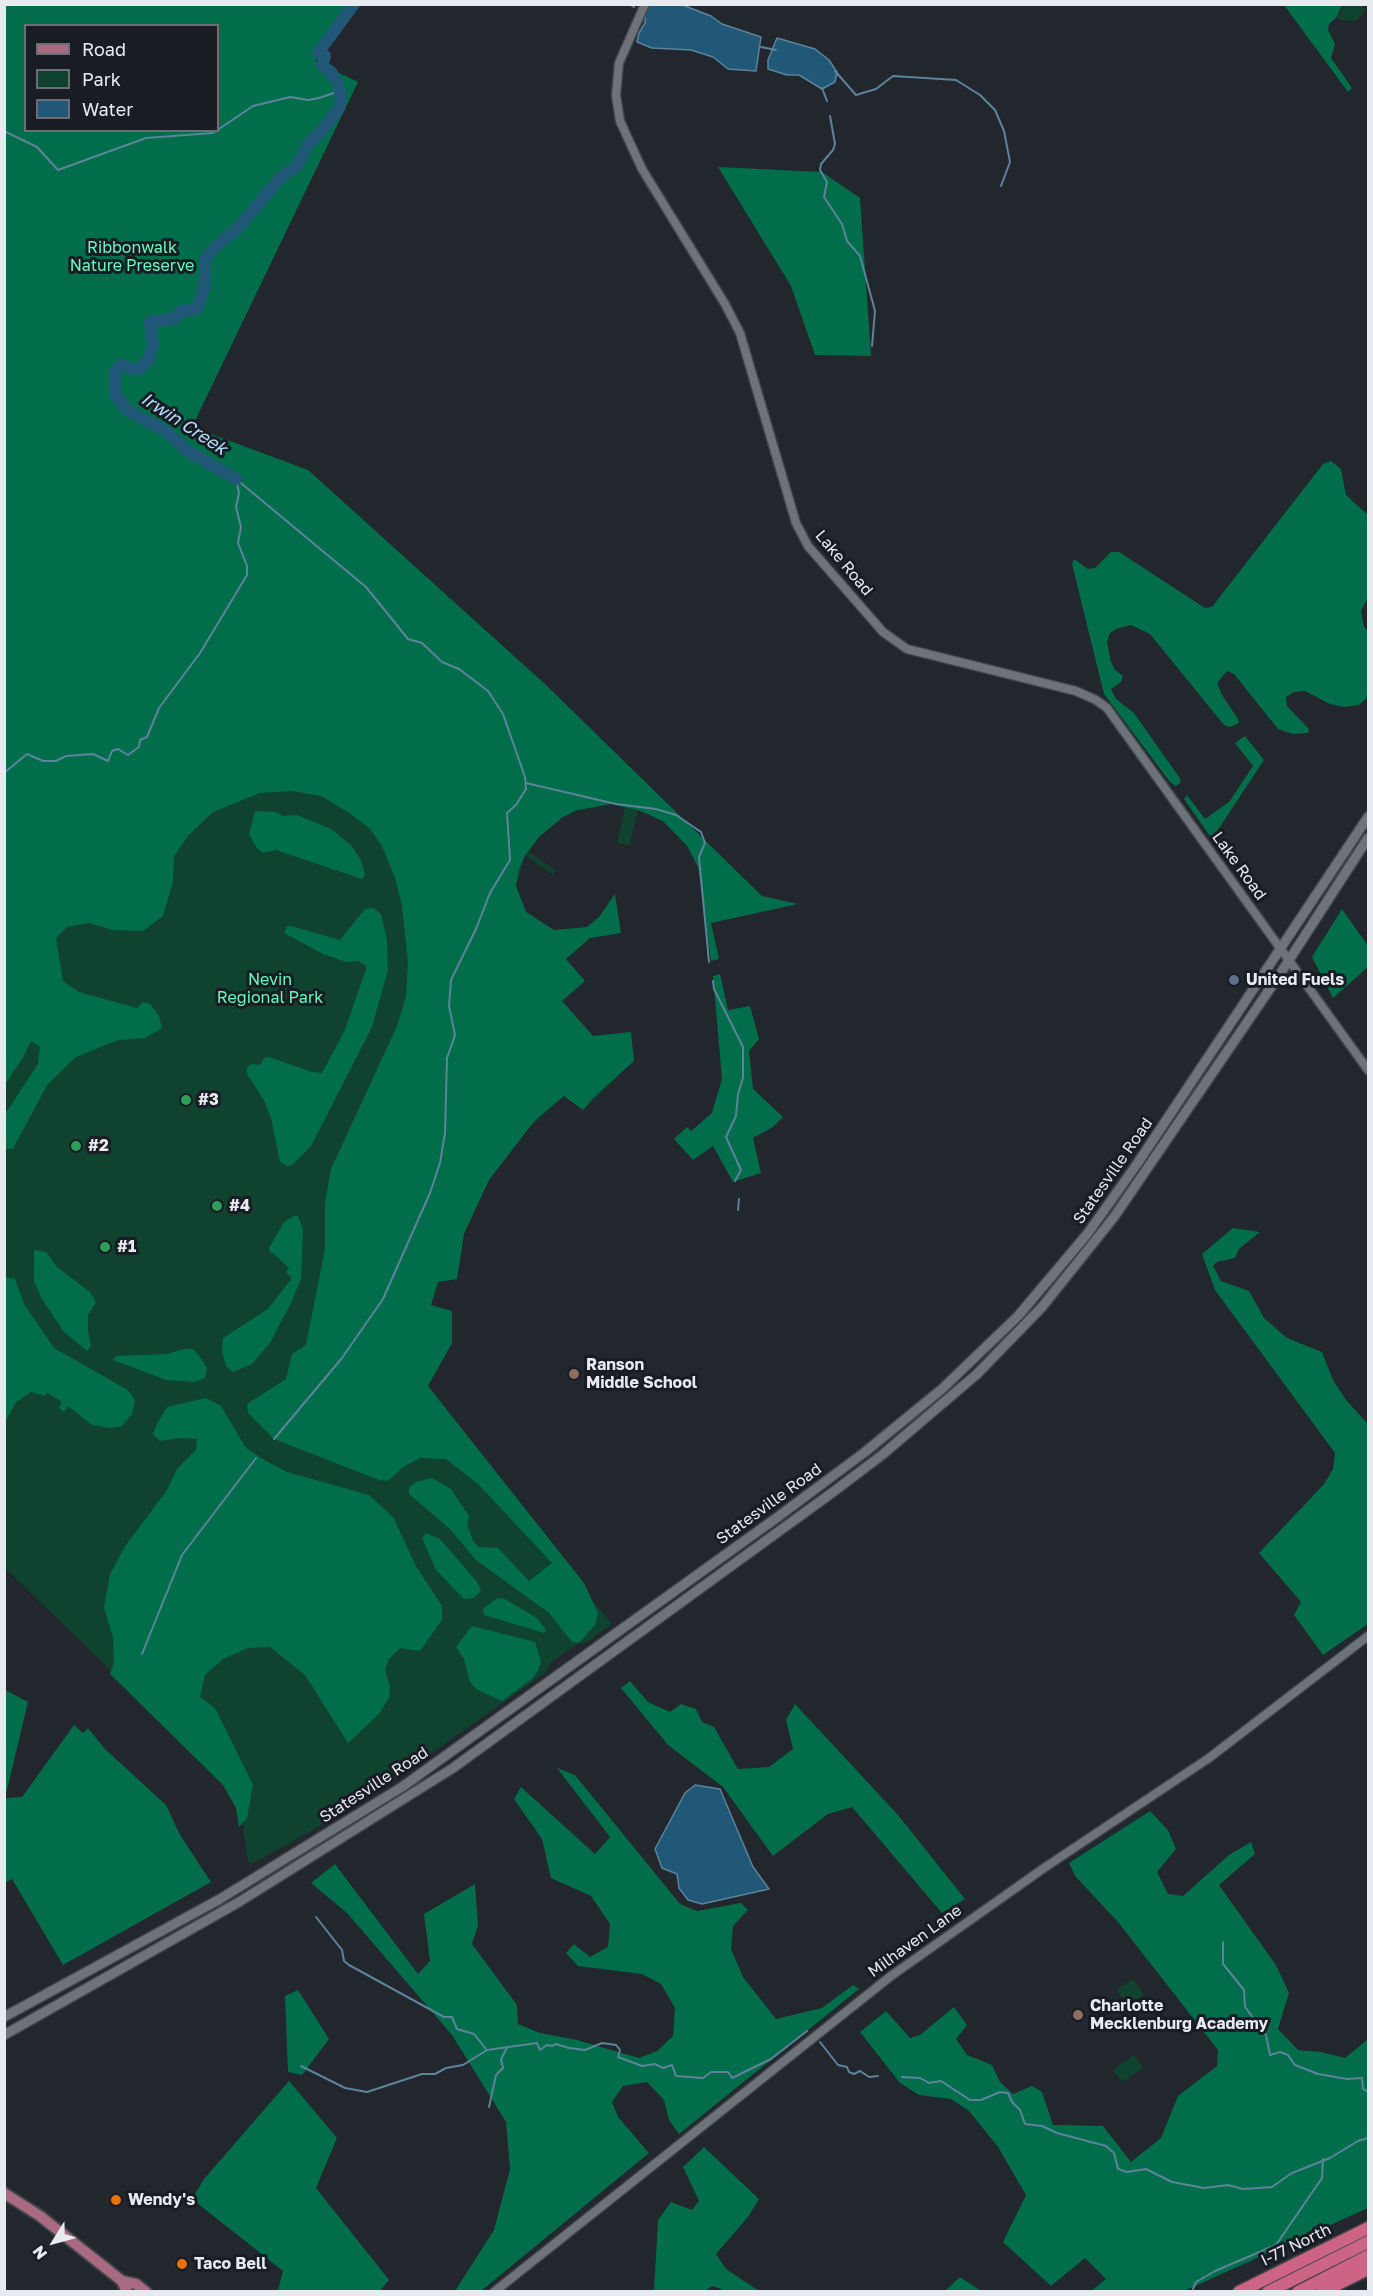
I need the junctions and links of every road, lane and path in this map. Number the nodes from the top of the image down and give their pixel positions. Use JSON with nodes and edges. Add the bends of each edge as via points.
{"nodes":[{"id":1,"x":645,"y":4,"type":"edge"},
{"id":2,"x":1368,"y":817,"type":"edge"},
{"id":3,"x":1368,"y":838,"type":"edge"},
{"id":4,"x":1281,"y":948,"type":"junction"},
{"id":5,"x":1289,"y":960,"type":"junction"},
{"id":6,"x":1368,"y":1071,"type":"edge"},
{"id":7,"x":1368,"y":1636,"type":"edge"},
{"id":8,"x":4,"y":2017,"type":"edge"},
{"id":9,"x":4,"y":2035,"type":"edge"},
{"id":10,"x":4,"y":2193,"type":"edge"},
{"id":11,"x":1368,"y":2228,"type":"edge"},
{"id":12,"x":1368,"y":2242,"type":"edge"},
{"id":13,"x":1368,"y":2256,"type":"edge"},
{"id":14,"x":1368,"y":2269,"type":"edge"},
{"id":15,"x":125,"y":2286,"type":"edge"},
{"id":16,"x":146,"y":2292,"type":"edge"},
{"id":17,"x":494,"y":2292,"type":"edge"},
{"id":18,"x":1239,"y":2292,"type":"edge"},
{"id":19,"x":1268,"y":2292,"type":"edge"},
{"id":20,"x":1298,"y":2292,"type":"edge"},
{"id":21,"x":1322,"y":2292,"type":"edge"}],
"edges":[{"from":1,"to":4,"type":"street","name":"Lake Road","via":[[619,63],[616,96],[620,121],[642,169],[740,333],[796,523],[808,546],[898,644],[933,657],[1076,691],[1101,703]]},
{"from":2,"to":4,"type":"main road","name":"Statesville Road"},
{"from":3,"to":5,"type":"main road","name":"Statesville Road"},
{"from":4,"to":5,"type":"street","name":"Lake Road"},
{"from":4,"to":8,"type":"main road","name":"Statesville Road","via":[[1088,1233],[995,1340],[902,1423],[590,1654],[402,1787],[220,1899]]},
{"from":5,"to":6,"type":"street"},
{"from":5,"to":9,"type":"main road","name":"Statesville Road","via":[[1140,1180],[1075,1267],[993,1360],[888,1450],[453,1768],[239,1902]]},
{"from":7,"to":17,"type":"street","name":"Milhaven Lane","via":[[1209,1758],[891,1976]]},
{"from":10,"to":15,"type":"main road","via":[[40,2216]]},
{"from":11,"to":18,"type":"highway","name":"I-77 North"},
{"from":12,"to":19,"type":"highway"},
{"from":13,"to":20,"type":"highway"},
{"from":14,"to":21,"type":"highway"},
{"from":15,"to":16,"type":"main road","via":[[136,2284]]}]}
